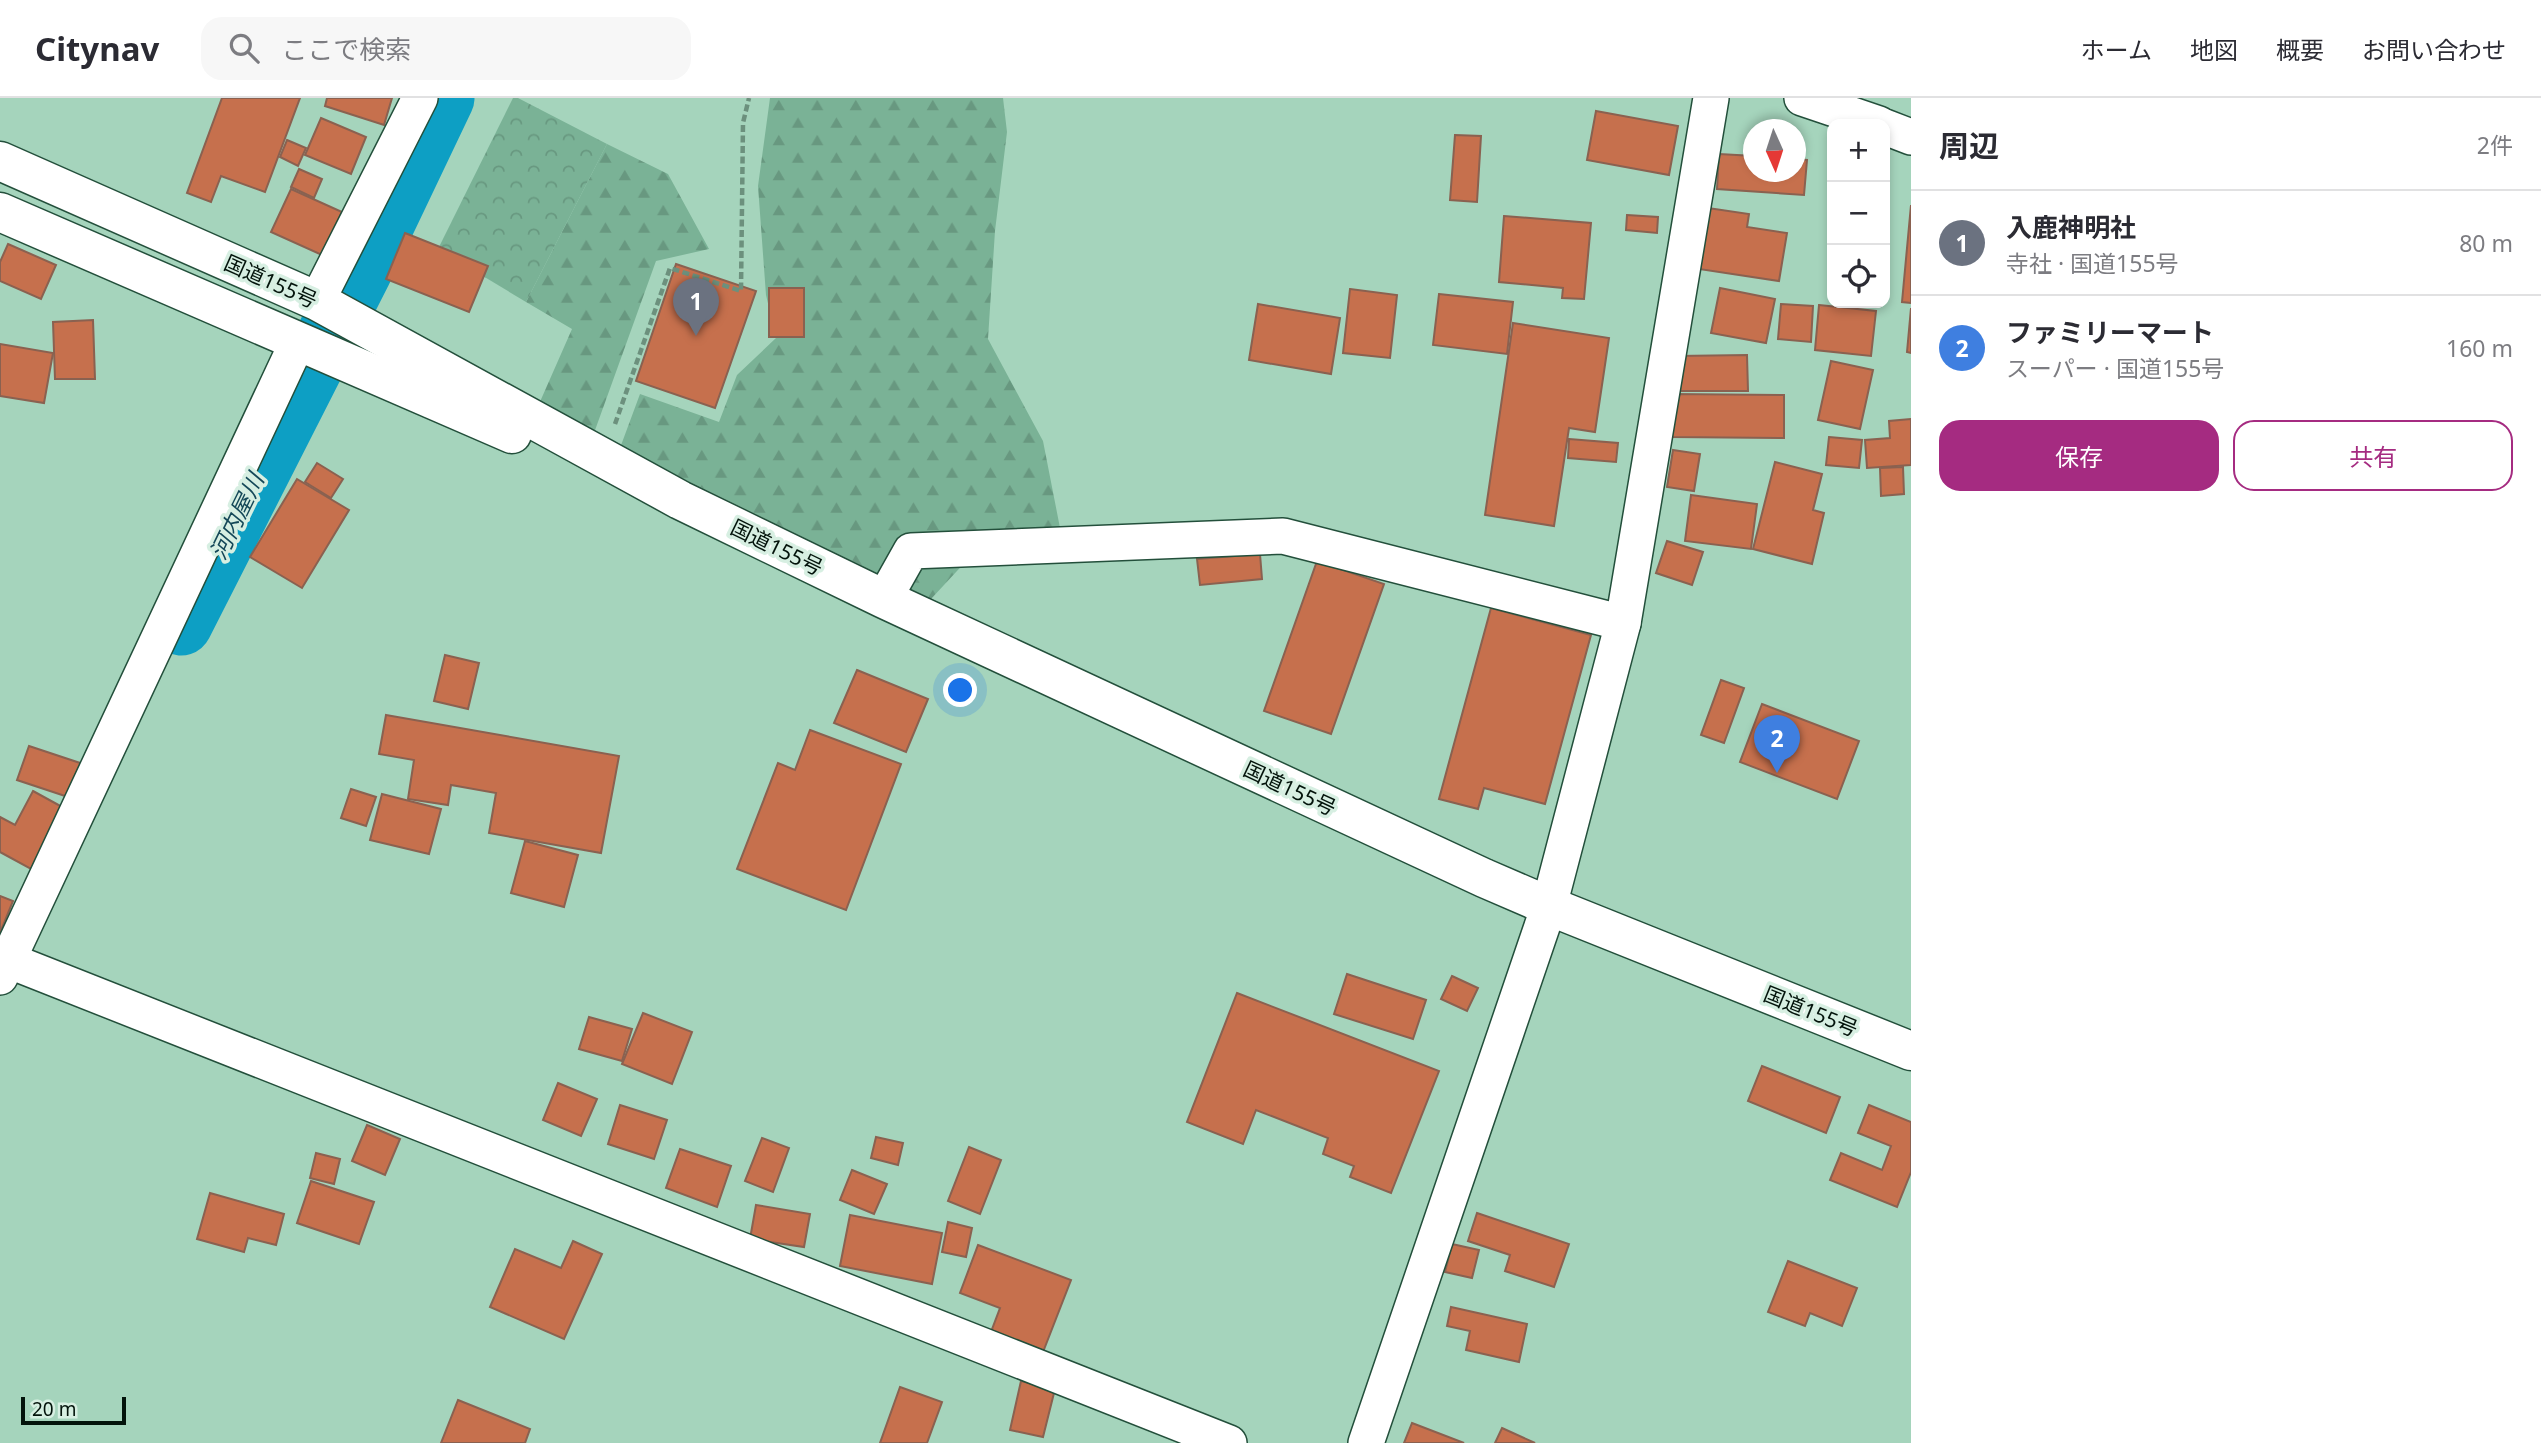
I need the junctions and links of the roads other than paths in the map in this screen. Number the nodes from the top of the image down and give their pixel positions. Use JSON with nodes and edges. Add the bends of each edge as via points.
{"nodes":[{"id":1,"x":420,"y":98,"type":"edge"},
{"id":2,"x":1711,"y":98,"type":"edge"},
{"id":3,"x":1802,"y":98,"type":"edge"},
{"id":4,"x":1864,"y":119,"type":"edge"},
{"id":5,"x":1890,"y":129,"type":"edge"},
{"id":6,"x":1911,"y":137,"type":"edge"},
{"id":7,"x":0,"y":161,"type":"edge"},
{"id":8,"x":0,"y":212,"type":"edge"},
{"id":9,"x":317,"y":301,"type":"junction"},
{"id":10,"x":298,"y":341,"type":"junction"},
{"id":11,"x":448,"y":390,"type":"junction"},
{"id":12,"x":680,"y":500,"type":"junction"},
{"id":13,"x":884,"y":599,"type":"junction"},
{"id":14,"x":1623,"y":623,"type":"junction"},
{"id":15,"x":1549,"y":906,"type":"junction"},
{"id":16,"x":3,"y":965,"type":"edge"},
{"id":17,"x":1911,"y":1052,"type":"edge"},
{"id":18,"x":1229,"y":1443,"type":"edge"},
{"id":19,"x":1366,"y":1443,"type":"edge"}],
"edges":[{"from":1,"to":9,"type":"street"},
{"from":2,"to":14,"type":"street"},
{"from":3,"to":4,"type":"street"},
{"from":5,"to":6,"type":"street"},
{"from":7,"to":9,"type":"highway","name":"国道155号"},
{"from":8,"to":10,"type":"highway","name":"国道155号"},
{"from":9,"to":11,"type":"highway","name":"国道155号"},
{"from":10,"to":11,"type":"highway","name":"国道155号"},
{"from":10,"to":16,"type":"street"},
{"from":11,"to":12,"type":"highway","name":"国道155号","via":[[603,458]]},
{"from":11,"to":12,"type":"highway","name":"国道155号","via":[[529,441]]},
{"from":12,"to":13,"type":"highway","name":"国道155号"},
{"from":13,"to":14,"type":"street","via":[[911,551],[1283,536]]},
{"from":13,"to":15,"type":"highway","name":"国道155号"},
{"from":14,"to":15,"type":"street"},
{"from":15,"to":17,"type":"highway","name":"国道155号"},
{"from":15,"to":19,"type":"street"},
{"from":16,"to":18,"type":"street"}]}
